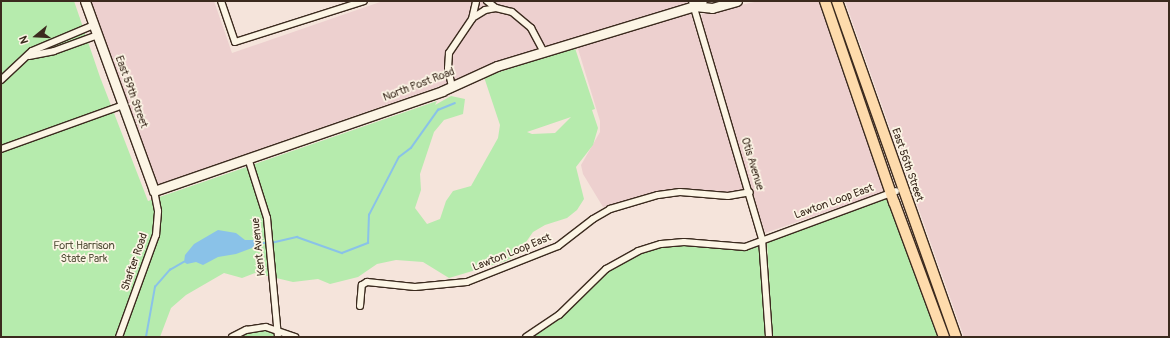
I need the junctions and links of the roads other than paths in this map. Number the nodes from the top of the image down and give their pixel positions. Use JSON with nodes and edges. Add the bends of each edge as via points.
{"nodes":[{"id":1,"x":85,"y":1,"type":"edge"},
{"id":2,"x":221,"y":1,"type":"edge"},
{"id":3,"x":364,"y":1,"type":"edge"},
{"id":4,"x":476,"y":1,"type":"edge"},
{"id":5,"x":487,"y":1,"type":"edge"},
{"id":6,"x":736,"y":1,"type":"edge"},
{"id":7,"x":825,"y":1,"type":"edge"},
{"id":8,"x":837,"y":1,"type":"edge"},
{"id":9,"x":356,"y":2,"type":"edge"},
{"id":10,"x":696,"y":3,"type":"edge"},
{"id":11,"x":348,"y":4,"type":"edge"},
{"id":12,"x":496,"y":8,"type":"junction"},
{"id":13,"x":472,"y":19,"type":"junction"},
{"id":14,"x":94,"y":26,"type":"junction"},
{"id":15,"x":98,"y":35,"type":"junction"},
{"id":16,"x":542,"y":51,"type":"junction"},
{"id":17,"x":29,"y":56,"type":"junction"},
{"id":18,"x":1,"y":80,"type":"edge"},
{"id":19,"x":452,"y":87,"type":"junction"},
{"id":20,"x":123,"y":105,"type":"junction"},
{"id":21,"x":1,"y":149,"type":"edge"},
{"id":22,"x":248,"y":158,"type":"junction"},
{"id":23,"x":154,"y":191,"type":"junction"},
{"id":24,"x":750,"y":192,"type":"junction"},
{"id":25,"x":894,"y":192,"type":"junction"},
{"id":26,"x":762,"y":239,"type":"junction"},
{"id":27,"x":360,"y":306,"type":"dead end"},
{"id":28,"x":277,"y":330,"type":"junction"},
{"id":29,"x":119,"y":337,"type":"edge"},
{"id":30,"x":232,"y":337,"type":"edge"},
{"id":31,"x":278,"y":337,"type":"edge"},
{"id":32,"x":295,"y":337,"type":"edge"},
{"id":33,"x":526,"y":337,"type":"edge"},
{"id":34,"x":769,"y":337,"type":"edge"},
{"id":35,"x":944,"y":337,"type":"edge"},
{"id":36,"x":956,"y":337,"type":"edge"}],
"edges":[{"from":1,"to":14,"type":"street","name":"East 59th Street"},
{"from":2,"to":11,"type":"street","via":[[235,42]]},
{"from":3,"to":9,"type":"street"},
{"from":4,"to":13,"type":"street"},
{"from":5,"to":12,"type":"street"},
{"from":6,"to":10,"type":"street","name":"North Post Road","via":[[712,8]]},
{"from":7,"to":25,"type":"main road"},
{"from":8,"to":36,"type":"main road","name":"East 56th Street"},
{"from":9,"to":11,"type":"street"},
{"from":10,"to":16,"type":"street","name":"North Post Road"},
{"from":10,"to":24,"type":"street","name":"Otis Avenue"},
{"from":12,"to":13,"type":"street","via":[[485,10]]},
{"from":12,"to":16,"type":"street","via":[[512,12],[531,28]]},
{"from":13,"to":19,"type":"street","via":[[450,53],[448,68]]},
{"from":14,"to":15,"type":"street","name":"East 59th Street"},
{"from":14,"to":17,"type":"street","via":[[32,51]]},
{"from":15,"to":17,"type":"street","via":[[54,51]]},
{"from":15,"to":20,"type":"street","name":"East 59th Street"},
{"from":16,"to":19,"type":"street","name":"North Post Road","via":[[486,70]]},
{"from":17,"to":18,"type":"street"},
{"from":19,"to":22,"type":"street","name":"North Post Road"},
{"from":20,"to":21,"type":"street"},
{"from":20,"to":23,"type":"street","name":"East 59th Street"},
{"from":22,"to":23,"type":"street","name":"North Post Road"},
{"from":22,"to":28,"type":"street","name":"Kent Avenue","via":[[268,225]]},
{"from":23,"to":29,"type":"street","name":"Shafter Road","via":[[158,211],[156,235]]},
{"from":24,"to":26,"type":"street","name":"Otis Avenue"},
{"from":24,"to":27,"type":"street","name":"Lawton Loop East","via":[[728,196],[672,192],[644,199],[604,212],[558,246],[467,282],[415,287],[367,282],[362,285]]},
{"from":25,"to":26,"type":"street","name":"Lawton Loop East"},
{"from":25,"to":35,"type":"main road"},
{"from":26,"to":33,"type":"street","name":"Lawton Loop East","via":[[741,248],[690,242],[666,243],[638,251],[606,269],[559,315]]},
{"from":26,"to":34,"type":"street","name":"Otis Avenue"},
{"from":28,"to":30,"type":"street","via":[[266,327]]},
{"from":28,"to":31,"type":"street","name":"Kent Avenue"},
{"from":28,"to":32,"type":"street"}]}
